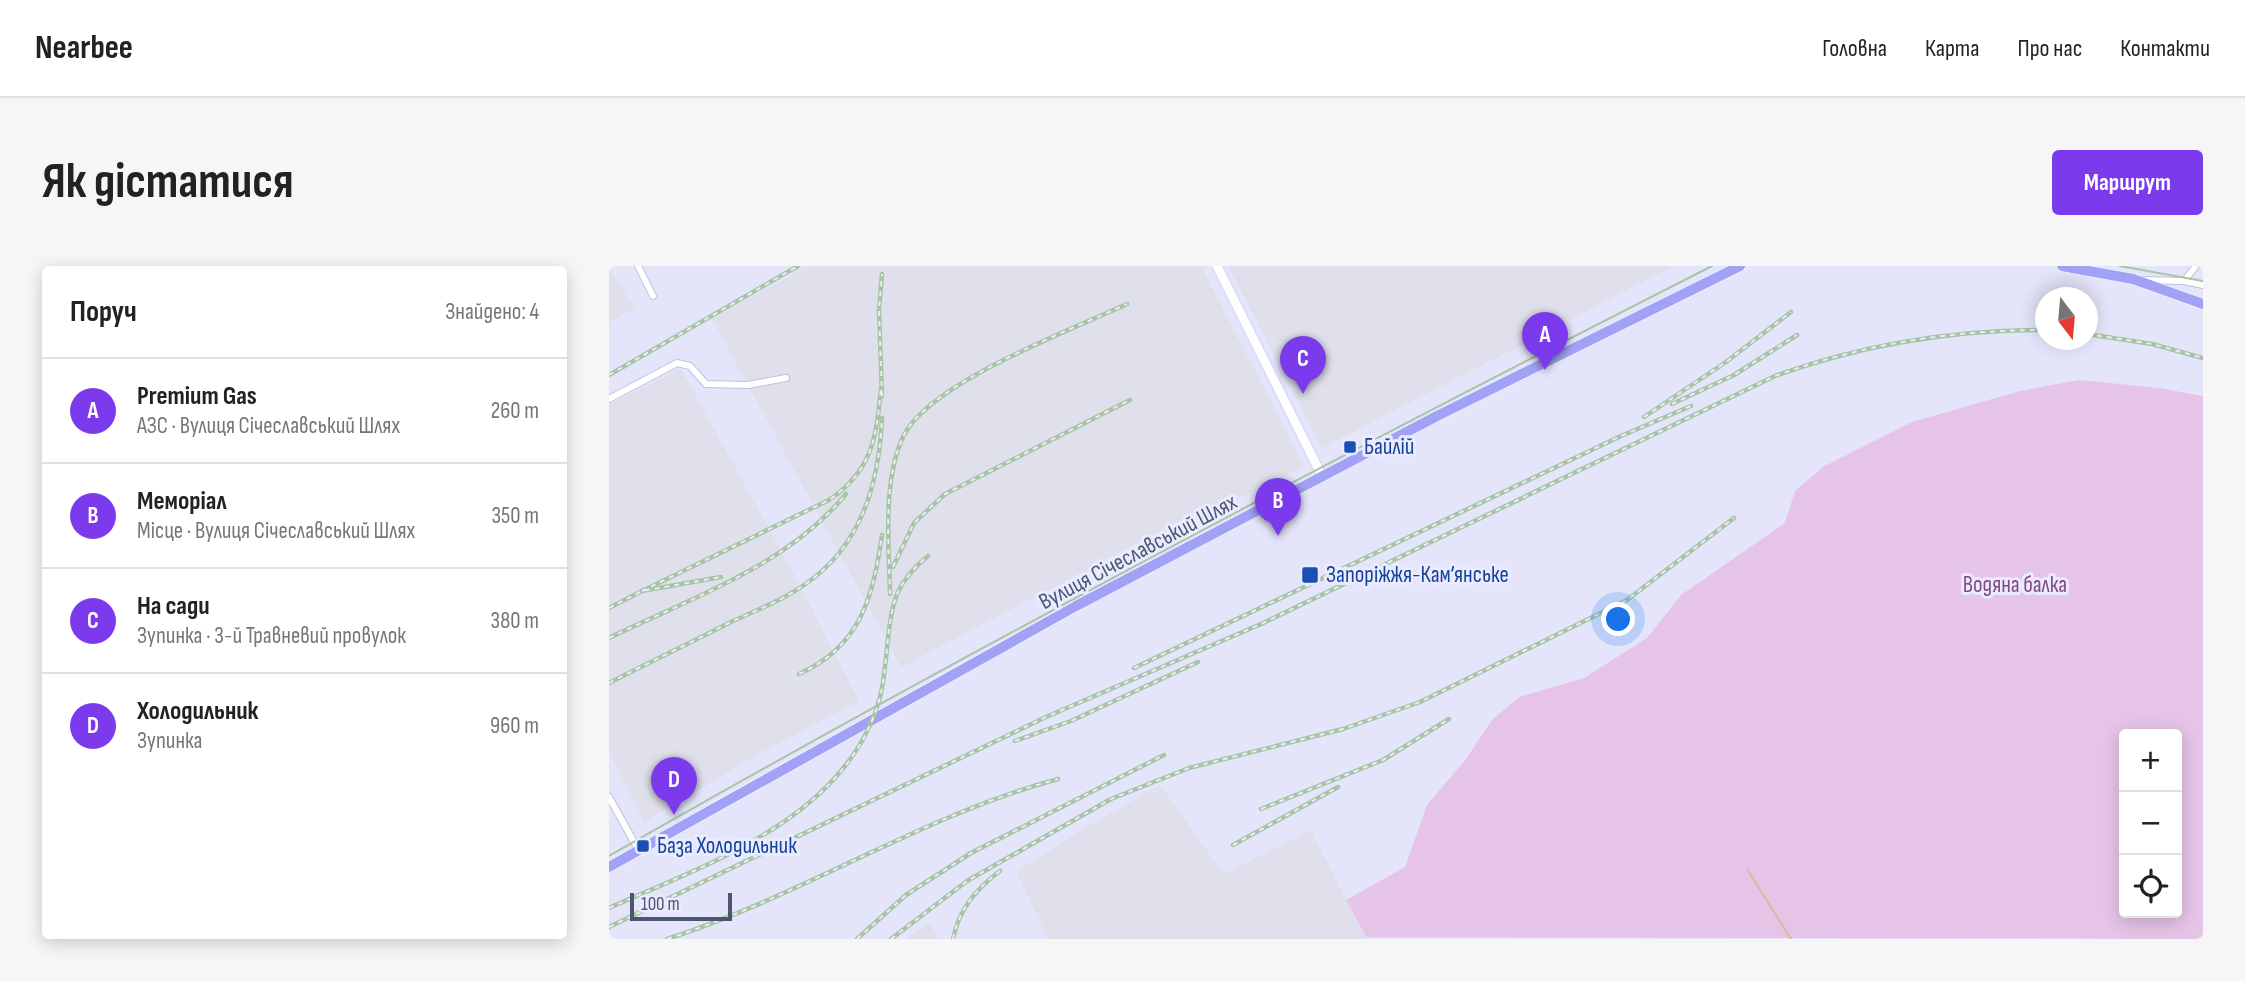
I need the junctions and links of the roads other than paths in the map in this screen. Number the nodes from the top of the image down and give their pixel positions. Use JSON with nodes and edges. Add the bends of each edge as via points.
{"nodes":[{"id":1,"x":638,"y":266,"type":"edge"},
{"id":2,"x":1217,"y":266,"type":"edge"},
{"id":3,"x":1739,"y":266,"type":"edge"},
{"id":4,"x":2062,"y":266,"type":"edge"},
{"id":5,"x":2196,"y":266,"type":"edge"},
{"id":6,"x":2133,"y":279,"type":"junction"},
{"id":7,"x":2184,"y":281,"type":"junction"},
{"id":8,"x":2203,"y":285,"type":"edge"},
{"id":9,"x":653,"y":296,"type":"dead end"},
{"id":10,"x":2203,"y":304,"type":"edge"},
{"id":11,"x":786,"y":378,"type":"dead end"},
{"id":12,"x":609,"y":398,"type":"edge"},
{"id":13,"x":1322,"y":476,"type":"junction"},
{"id":14,"x":609,"y":797,"type":"edge"},
{"id":15,"x":639,"y":851,"type":"junction"},
{"id":16,"x":609,"y":869,"type":"edge"}],
"edges":[{"from":1,"to":9,"type":"street"},
{"from":2,"to":13,"type":"main road"},
{"from":3,"to":13,"type":"main road","name":"Вулиця Січеславський Шлях"},
{"from":4,"to":6,"type":"main road"},
{"from":5,"to":7,"type":"street"},
{"from":6,"to":7,"type":"street"},
{"from":6,"to":10,"type":"main road"},
{"from":7,"to":8,"type":"street"},
{"from":11,"to":12,"type":"street","via":[[748,385],[706,384],[689,366],[677,363]]},
{"from":13,"to":15,"type":"main road","name":"Вулиця Січеславський Шлях","via":[[1065,613]]},
{"from":14,"to":15,"type":"street"},
{"from":15,"to":16,"type":"main road","name":"Вулиця Січеславський Шлях"}]}
